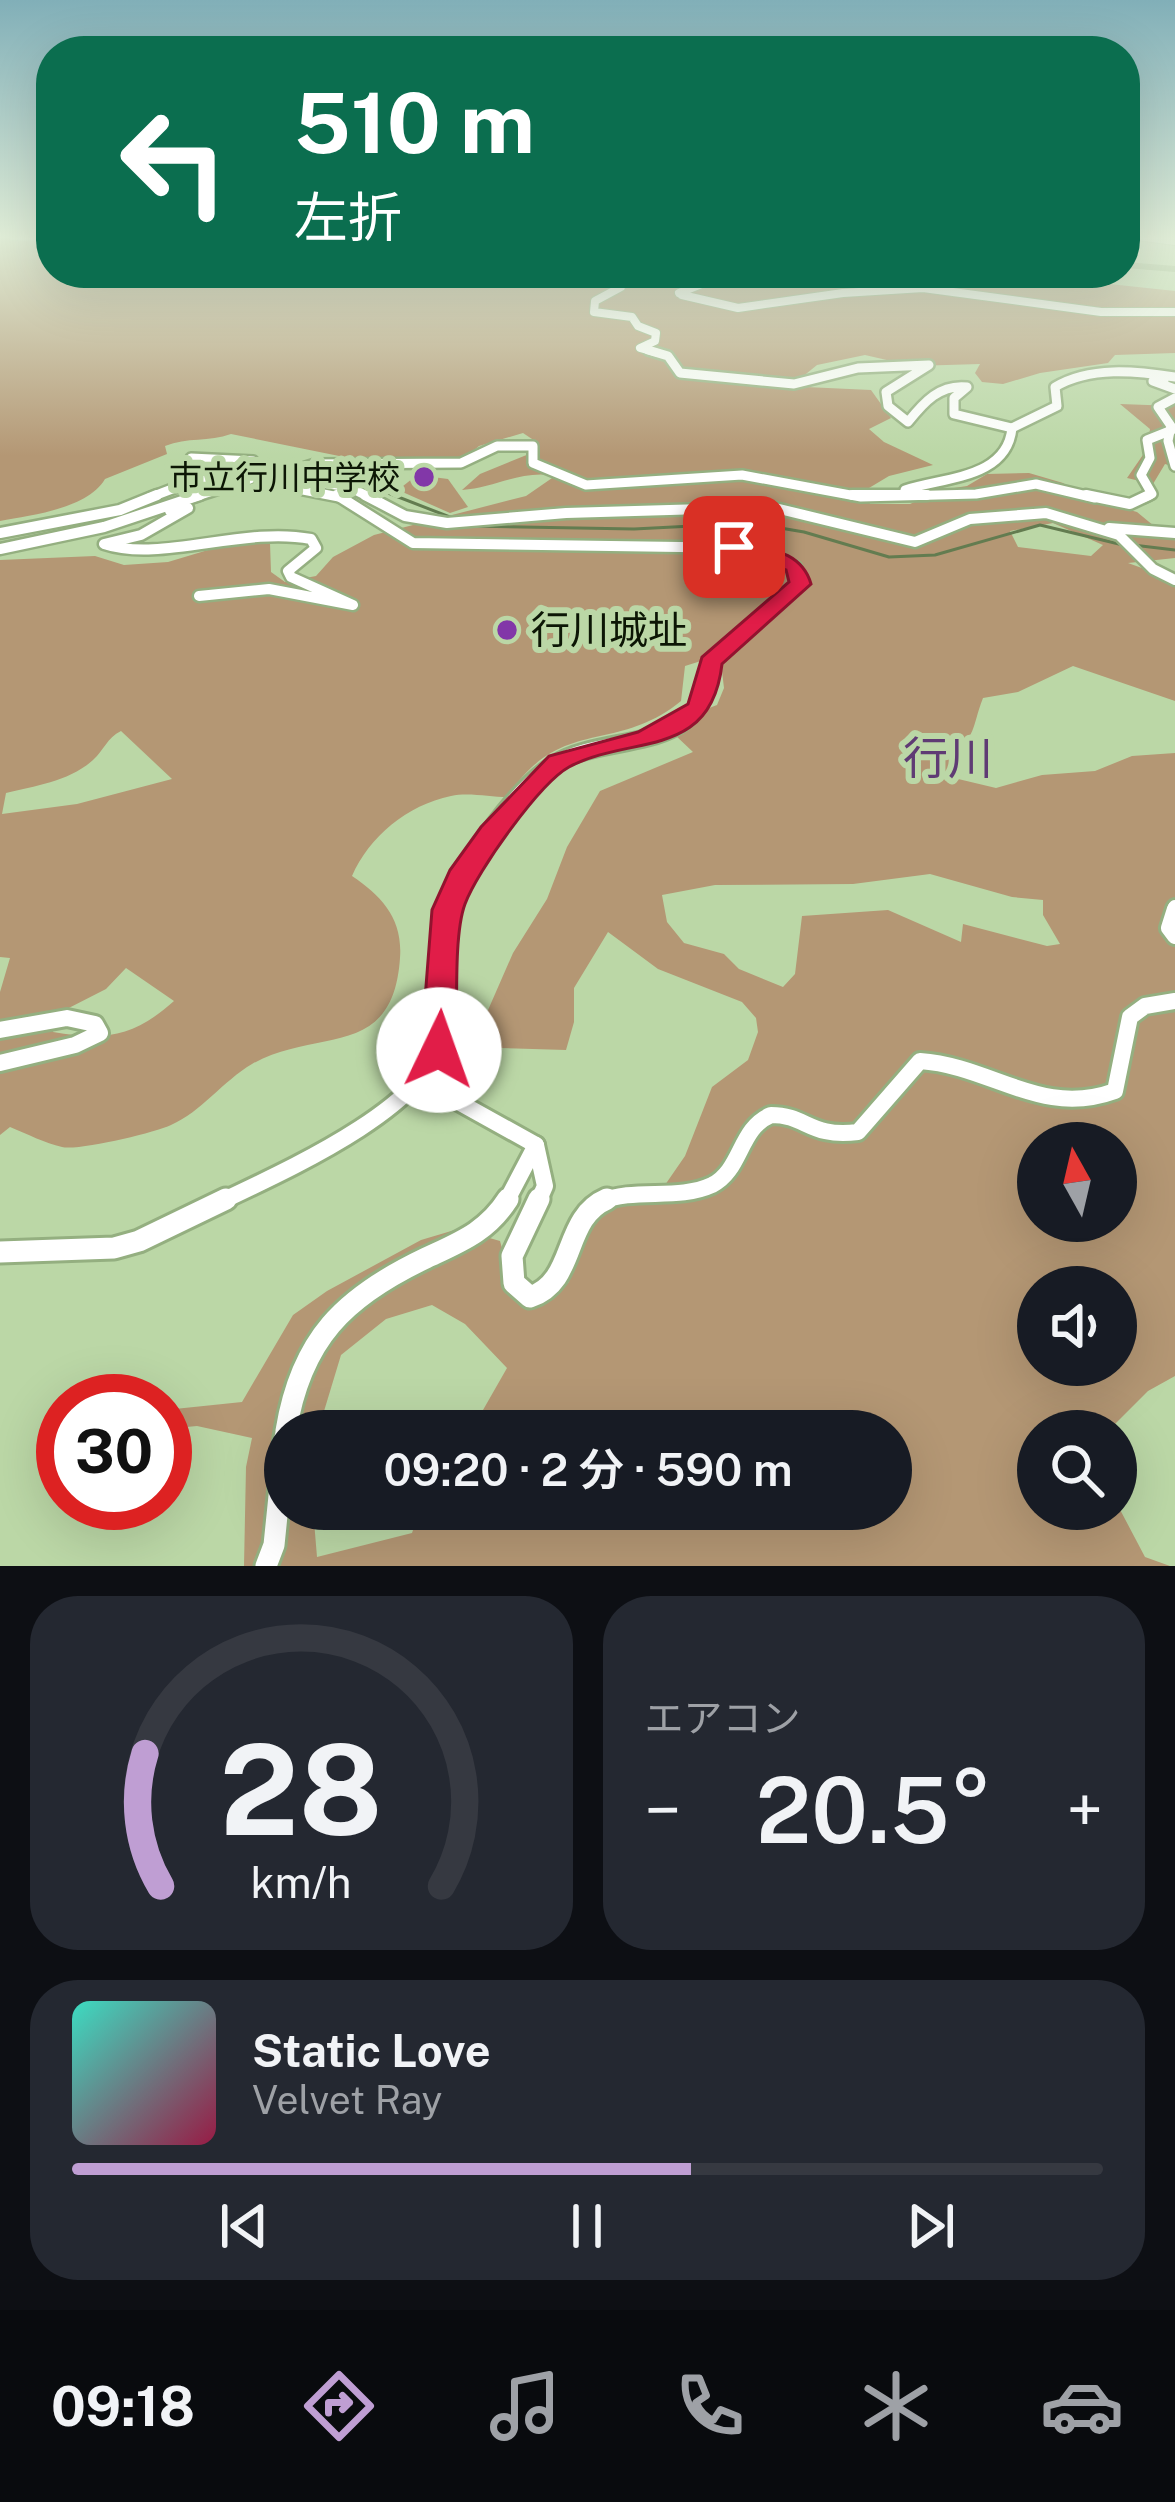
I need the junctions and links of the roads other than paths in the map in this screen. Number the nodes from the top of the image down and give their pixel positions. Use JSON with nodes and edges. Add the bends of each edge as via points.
{"nodes":[{"id":1,"x":594,"y":309,"type":"edge"},
{"id":2,"x":1078,"y":309,"type":"edge"},
{"id":3,"x":1175,"y":312,"type":"edge"},
{"id":4,"x":1175,"y":387,"type":"edge"},
{"id":5,"x":1012,"y":428,"type":"junction"},
{"id":6,"x":1172,"y":430,"type":"junction"},
{"id":7,"x":209,"y":443,"type":"dead end"},
{"id":8,"x":214,"y":457,"type":"junction"},
{"id":9,"x":253,"y":461,"type":"dead end"},
{"id":10,"x":1175,"y":466,"type":"edge"},
{"id":11,"x":298,"y":475,"type":"junction"},
{"id":12,"x":213,"y":476,"type":"junction"},
{"id":13,"x":889,"y":496,"type":"junction"},
{"id":14,"x":155,"y":504,"type":"junction"},
{"id":15,"x":1098,"y":527,"type":"junction"},
{"id":16,"x":0,"y":533,"type":"edge"},
{"id":17,"x":1175,"y":533,"type":"edge"},
{"id":18,"x":0,"y":549,"type":"edge"},
{"id":19,"x":1175,"y":580,"type":"edge"},
{"id":20,"x":200,"y":596,"type":"dead end"},
{"id":21,"x":1175,"y":908,"type":"edge"},
{"id":22,"x":1175,"y":936,"type":"edge"},
{"id":23,"x":1175,"y":1001,"type":"edge"},
{"id":24,"x":0,"y":1030,"type":"edge"},
{"id":25,"x":0,"y":1063,"type":"edge"},
{"id":26,"x":419,"y":1081,"type":"junction"},
{"id":27,"x":536,"y":1145,"type":"junction"},
{"id":28,"x":0,"y":1252,"type":"edge"},
{"id":29,"x":290,"y":1410,"type":"edge"},
{"id":30,"x":275,"y":1530,"type":"edge"},
{"id":31,"x":266,"y":1566,"type":"edge"}],
"edges":[{"from":1,"to":5,"type":"street","via":[[632,317],[656,333],[640,348],[668,356],[680,373],[794,384],[924,364],[886,392],[896,416],[911,422],[936,392],[965,385],[953,414]]},
{"from":2,"to":3,"type":"street"},
{"from":4,"to":5,"type":"street","via":[[1072,378],[1055,387],[1053,410]]},
{"from":4,"to":6,"type":"street","via":[[1158,407]]},
{"from":5,"to":13,"type":"street","via":[[1006,454],[964,478]]},
{"from":6,"to":10,"type":"street"},
{"from":6,"to":13,"type":"street","via":[[1147,440],[1141,476],[1152,494],[1130,504],[1036,484]]},
{"from":7,"to":8,"type":"street"},
{"from":8,"to":9,"type":"street"},
{"from":8,"to":12,"type":"street","via":[[190,460]]},
{"from":11,"to":12,"type":"street"},
{"from":11,"to":13,"type":"street","via":[[337,463],[471,462],[512,443],[533,446],[533,463],[575,484],[742,475]]},
{"from":11,"to":14,"type":"street","via":[[242,480]]},
{"from":11,"to":15,"type":"street","via":[[349,487],[405,516],[447,523],[757,506],[914,542],[996,515],[1046,513]]},
{"from":11,"to":26,"type":"street","via":[[298,489],[347,500],[413,543],[734,547],[769,553],[802,578],[710,662],[699,709],[648,738],[558,762],[491,833],[447,910],[439,1050]]},
{"from":12,"to":14,"type":"street"},
{"from":14,"to":16,"type":"street"},
{"from":14,"to":18,"type":"street","via":[[104,527]]},
{"from":14,"to":20,"type":"street","via":[[188,508],[141,535],[104,544],[166,548],[264,531],[292,534],[316,548],[288,571],[291,577],[353,605],[269,589]]},
{"from":15,"to":17,"type":"street"},
{"from":15,"to":19,"type":"street"},
{"from":21,"to":22,"type":"street"},
{"from":23,"to":27,"type":"street","via":[[1130,1017],[1115,1091],[1101,1099],[1059,1105],[933,1060],[920,1061],[858,1132],[824,1136],[779,1113],[762,1117],[713,1185],[591,1206],[554,1286],[530,1297],[514,1283],[512,1256],[545,1186]]},
{"from":24,"to":25,"type":"street","via":[[67,1018],[95,1024],[100,1034]]},
{"from":26,"to":27,"type":"street"},
{"from":26,"to":28,"type":"street","via":[[319,1148],[139,1241]]},
{"from":27,"to":29,"type":"street","via":[[483,1229],[382,1281],[331,1318],[309,1347]]},
{"from":30,"to":31,"type":"street"}]}
